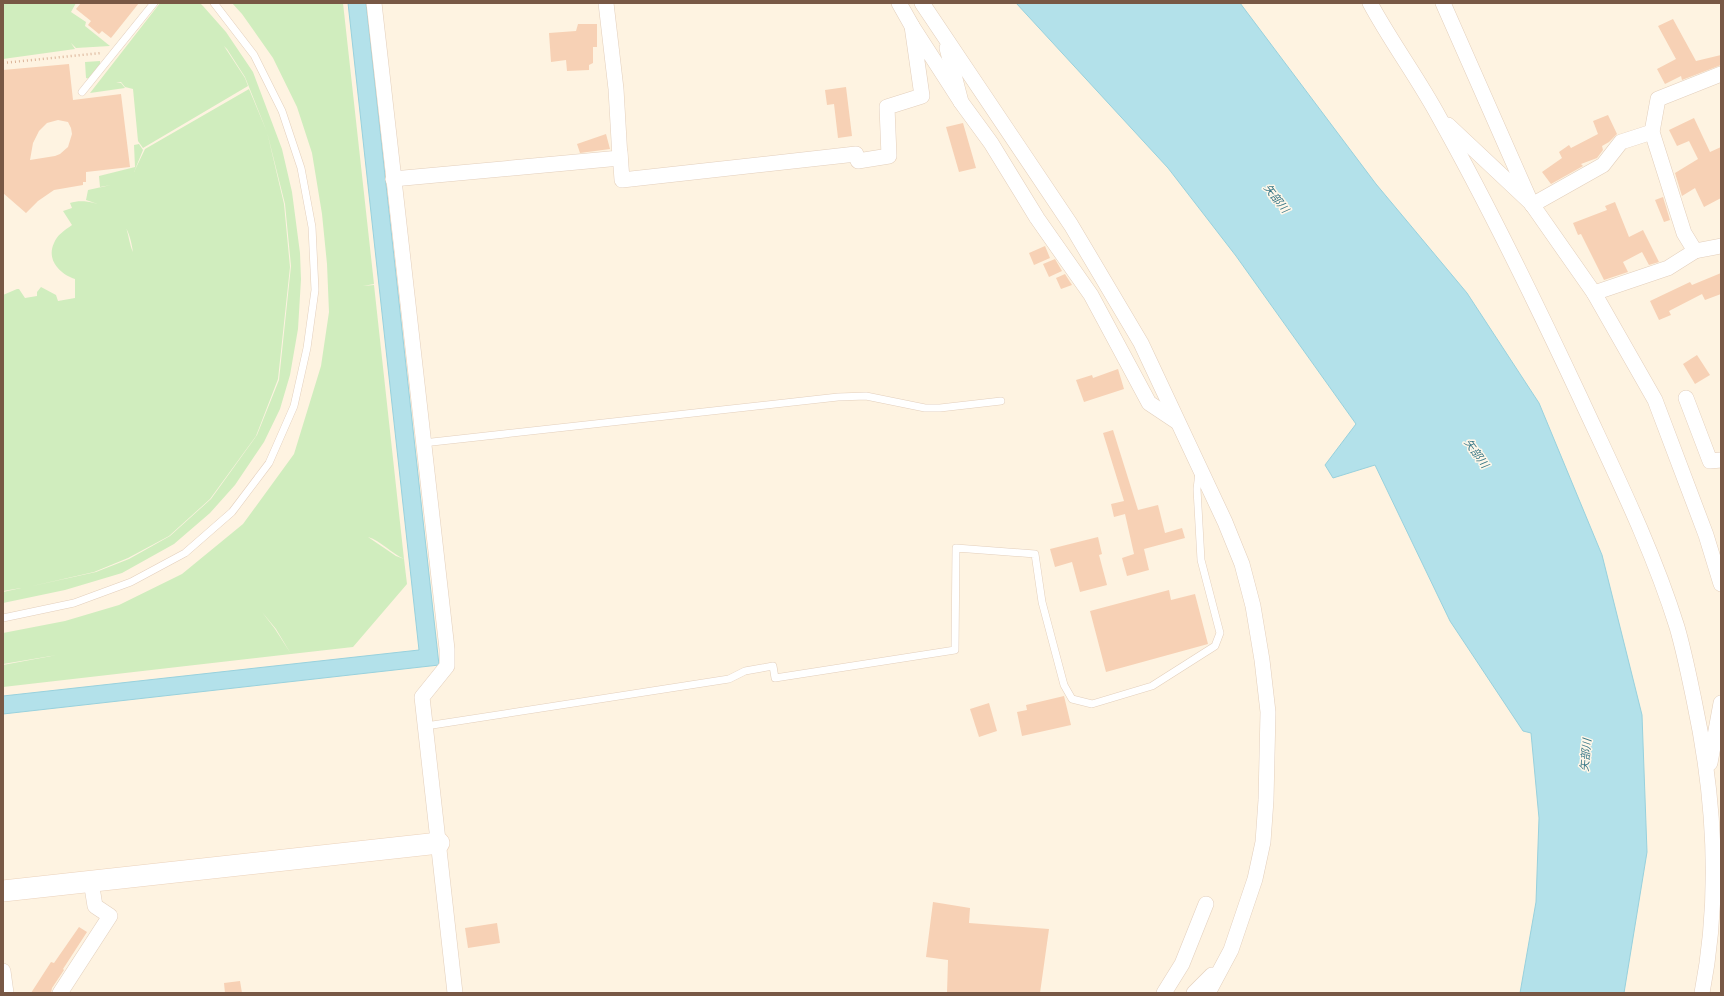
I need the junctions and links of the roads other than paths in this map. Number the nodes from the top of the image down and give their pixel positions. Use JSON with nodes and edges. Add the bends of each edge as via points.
{"nodes":[{"id":1,"x":154,"y":3,"type":"edge"},
{"id":2,"x":214,"y":3,"type":"edge"},
{"id":3,"x":374,"y":3,"type":"edge"},
{"id":4,"x":606,"y":3,"type":"edge"},
{"id":5,"x":899,"y":3,"type":"edge"},
{"id":6,"x":922,"y":3,"type":"edge"},
{"id":7,"x":1370,"y":3,"type":"edge"},
{"id":8,"x":1443,"y":3,"type":"edge"},
{"id":9,"x":912,"y":26,"type":"junction"},
{"id":10,"x":945,"y":38,"type":"junction"},
{"id":11,"x":1721,"y":75,"type":"edge"},
{"id":12,"x":82,"y":92,"type":"dead end"},
{"id":13,"x":961,"y":102,"type":"junction"},
{"id":14,"x":1438,"y":116,"type":"junction"},
{"id":15,"x":1652,"y":132,"type":"junction"},
{"id":16,"x":620,"y":152,"type":"junction"},
{"id":17,"x":393,"y":179,"type":"junction"},
{"id":18,"x":1532,"y":205,"type":"junction"},
{"id":19,"x":1721,"y":246,"type":"edge"},
{"id":20,"x":1695,"y":251,"type":"junction"},
{"id":21,"x":1594,"y":292,"type":"junction"},
{"id":22,"x":1686,"y":398,"type":"dead end"},
{"id":23,"x":1001,"y":401,"type":"dead end"},
{"id":24,"x":1177,"y":422,"type":"junction"},
{"id":25,"x":423,"y":442,"type":"junction"},
{"id":26,"x":1721,"y":460,"type":"edge"},
{"id":27,"x":1200,"y":470,"type":"junction"},
{"id":28,"x":1721,"y":584,"type":"edge"},
{"id":29,"x":3,"y":618,"type":"edge"},
{"id":30,"x":1721,"y":703,"type":"edge"},
{"id":31,"x":426,"y":726,"type":"junction"},
{"id":32,"x":1708,"y":773,"type":"junction"},
{"id":33,"x":439,"y":843,"type":"junction"},
{"id":34,"x":91,"y":881,"type":"junction"},
{"id":35,"x":3,"y":891,"type":"edge"},
{"id":36,"x":1206,"y":904,"type":"dead end"},
{"id":37,"x":1224,"y":962,"type":"junction"},
{"id":38,"x":3,"y":971,"type":"edge"},
{"id":39,"x":6,"y":993,"type":"edge"},
{"id":40,"x":60,"y":993,"type":"edge"},
{"id":41,"x":455,"y":993,"type":"edge"},
{"id":42,"x":1164,"y":993,"type":"edge"},
{"id":43,"x":1194,"y":993,"type":"edge"},
{"id":44,"x":1208,"y":993,"type":"edge"},
{"id":45,"x":1702,"y":993,"type":"edge"}],
"edges":[{"from":1,"to":12,"type":"lane"},
{"from":2,"to":29,"type":"lane","via":[[254,55],[282,111],[302,176],[312,227],[315,290],[308,348],[294,406],[269,463],[232,512],[185,552],[130,582],[74,603]]},
{"from":3,"to":17,"type":"street"},
{"from":4,"to":16,"type":"street"},
{"from":5,"to":9,"type":"street"},
{"from":6,"to":10,"type":"street"},
{"from":7,"to":14,"type":"street"},
{"from":8,"to":18,"type":"street"},
{"from":9,"to":13,"type":"street"},
{"from":9,"to":16,"type":"street","via":[[922,96],[887,107],[889,156],[858,161],[856,154],[622,180]]},
{"from":10,"to":13,"type":"street"},
{"from":10,"to":24,"type":"street","via":[[1070,225],[1141,343]]},
{"from":11,"to":15,"type":"street","via":[[1658,100]]},
{"from":13,"to":24,"type":"street","via":[[1091,295],[1149,403]]},
{"from":14,"to":18,"type":"street"},
{"from":14,"to":32,"type":"street","via":[[1528,286],[1647,544],[1686,662]]},
{"from":15,"to":18,"type":"street","via":[[1621,142],[1603,165]]},
{"from":15,"to":20,"type":"street","via":[[1684,233]]},
{"from":16,"to":17,"type":"street","via":[[620,158]]},
{"from":17,"to":25,"type":"street"},
{"from":18,"to":21,"type":"street"},
{"from":19,"to":20,"type":"street"},
{"from":20,"to":21,"type":"street","via":[[1668,268]]},
{"from":21,"to":28,"type":"street","via":[[1655,400],[1706,535]]},
{"from":22,"to":26,"type":"street","via":[[1710,461]]},
{"from":23,"to":25,"type":"lane","via":[[932,408],[866,396],[838,397]]},
{"from":24,"to":27,"type":"street"},
{"from":25,"to":31,"type":"street","via":[[448,666],[422,697]]},
{"from":27,"to":31,"type":"lane","via":[[1197,489],[1201,560],[1220,633],[1215,646],[1152,686],[1092,704],[1072,699],[1064,685],[1044,609],[1035,554],[956,548],[956,650],[775,678],[773,666],[745,671],[729,679]]},
{"from":27,"to":37,"type":"street","via":[[1242,564],[1253,606],[1268,712],[1263,842],[1231,950]]},
{"from":30,"to":32,"type":"street"},
{"from":31,"to":33,"type":"street"},
{"from":32,"to":45,"type":"street","via":[[1713,838],[1713,894],[1708,961]]},
{"from":33,"to":34,"type":"street"},
{"from":33,"to":41,"type":"street"},
{"from":34,"to":35,"type":"street"},
{"from":34,"to":40,"type":"street","via":[[95,906],[110,916]]},
{"from":36,"to":42,"type":"street","via":[[1182,964]]},
{"from":37,"to":43,"type":"street"},
{"from":37,"to":44,"type":"street"},
{"from":38,"to":39,"type":"street"}]}
